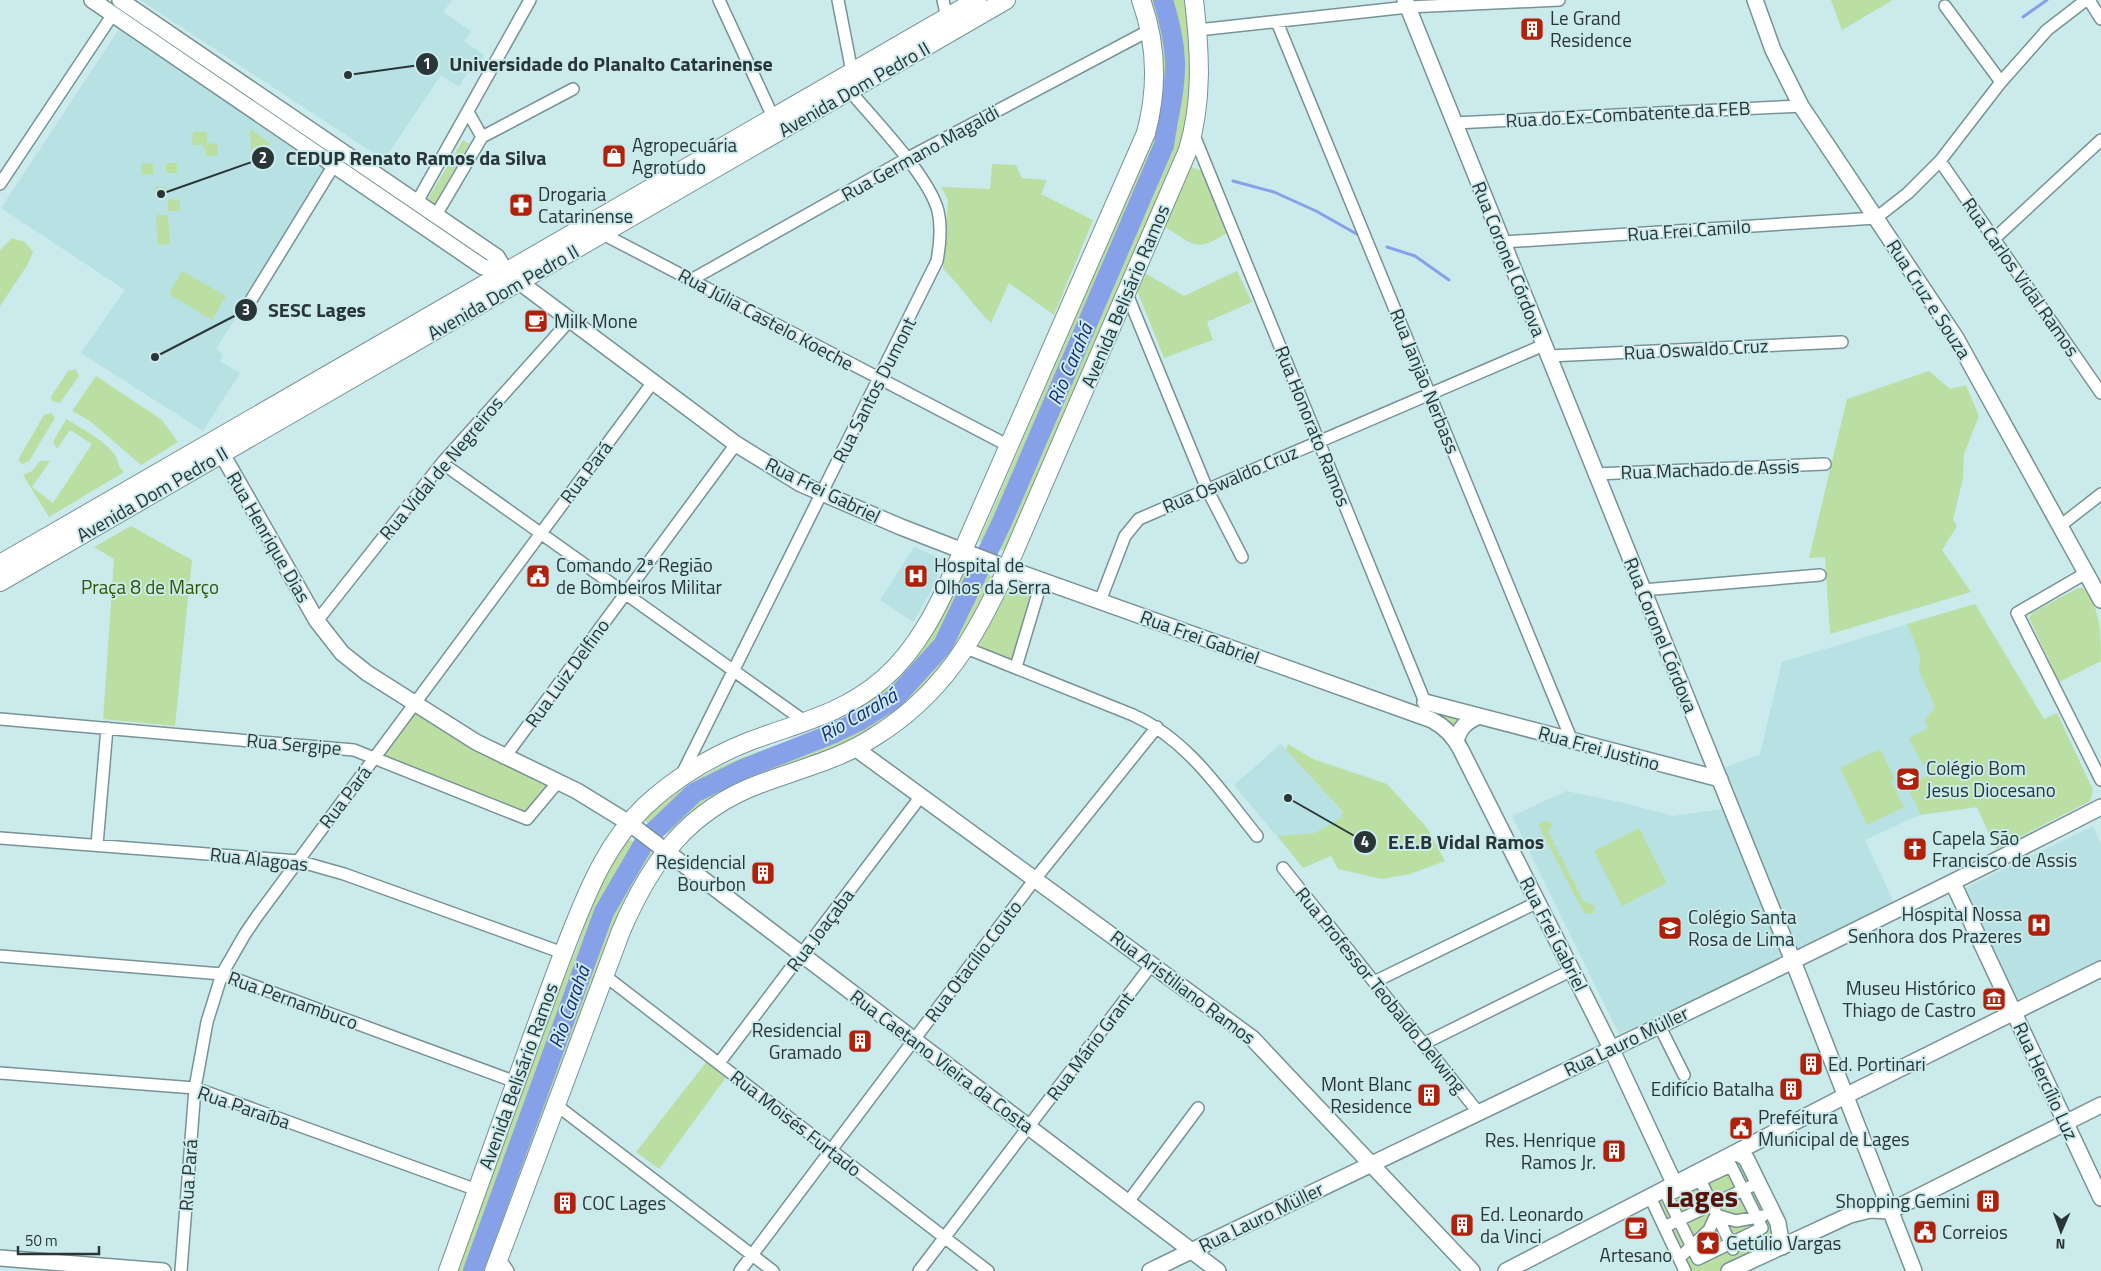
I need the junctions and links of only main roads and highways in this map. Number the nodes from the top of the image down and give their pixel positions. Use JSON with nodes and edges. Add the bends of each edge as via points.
{"nodes":[{"id":1,"x":92,"y":0,"type":"edge"},
{"id":2,"x":120,"y":0,"type":"edge"},
{"id":3,"x":977,"y":0,"type":"edge"},
{"id":4,"x":1006,"y":0,"type":"edge"},
{"id":5,"x":1141,"y":0,"type":"edge"},
{"id":6,"x":1194,"y":0,"type":"edge"},
{"id":7,"x":1755,"y":0,"type":"edge"},
{"id":8,"x":1406,"y":4,"type":"edge"},
{"id":9,"x":417,"y":202,"type":"junction"},
{"id":10,"x":436,"y":215,"type":"junction"},
{"id":11,"x":416,"y":220,"type":"junction"},
{"id":12,"x":513,"y":277,"type":"junction"},
{"id":13,"x":224,"y":435,"type":"junction"},
{"id":14,"x":222,"y":454,"type":"junction"},
{"id":15,"x":968,"y":553,"type":"junction"},
{"id":16,"x":0,"y":564,"type":"edge"},
{"id":17,"x":1003,"y":566,"type":"junction"},
{"id":18,"x":0,"y":582,"type":"edge"},
{"id":19,"x":2101,"y":600,"type":"edge"},
{"id":20,"x":1425,"y":702,"type":"joint"},
{"id":21,"x":1479,"y":716,"type":"junction"},
{"id":22,"x":1432,"y":720,"type":"junction"},
{"id":23,"x":1456,"y":741,"type":"junction"},
{"id":24,"x":855,"y":748,"type":"junction"},
{"id":25,"x":504,"y":758,"type":"joint"},
{"id":26,"x":1720,"y":779,"type":"junction"},
{"id":27,"x":2101,"y":807,"type":"edge"},
{"id":28,"x":634,"y":826,"type":"junction"},
{"id":29,"x":661,"y":847,"type":"junction"},
{"id":30,"x":1953,"y":883,"type":"junction"},
{"id":31,"x":1793,"y":961,"type":"junction"},
{"id":32,"x":2101,"y":969,"type":"edge"},
{"id":33,"x":2014,"y":1012,"type":"junction"},
{"id":34,"x":1612,"y":1048,"type":"junction"},
{"id":35,"x":1845,"y":1096,"type":"junction"},
{"id":36,"x":2101,"y":1105,"type":"edge"},
{"id":37,"x":2066,"y":1123,"type":"junction"},
{"id":38,"x":1735,"y":1159,"type":"junction"},
{"id":39,"x":1372,"y":1164,"type":"junction"},
{"id":40,"x":1662,"y":1195,"type":"junction"},
{"id":41,"x":2101,"y":1198,"type":"edge"},
{"id":42,"x":1890,"y":1211,"type":"junction"},
{"id":43,"x":1782,"y":1247,"type":"junction"},
{"id":44,"x":1192,"y":1251,"type":"junction"},
{"id":45,"x":0,"y":1258,"type":"edge"},
{"id":46,"x":500,"y":1267,"type":"edge"},
{"id":47,"x":1738,"y":1269,"type":"edge"},
{"id":48,"x":163,"y":1271,"type":"edge"},
{"id":49,"x":448,"y":1271,"type":"edge"},
{"id":50,"x":1150,"y":1271,"type":"edge"},
{"id":51,"x":1218,"y":1271,"type":"edge"},
{"id":52,"x":1472,"y":1271,"type":"edge"},
{"id":53,"x":1506,"y":1271,"type":"edge"},
{"id":54,"x":1914,"y":1271,"type":"edge"}],
"edges":[{"from":1,"to":11,"type":"main road"},
{"from":2,"to":9,"type":"main road"},
{"from":3,"to":12,"type":"main road","name":"Avenida Dom Pedro II","via":[[773,117]]},
{"from":4,"to":12,"type":"main road","name":"Avenida Dom Pedro II","via":[[603,234]]},
{"from":5,"to":15,"type":"main road","name":"Avenida Belisário Ramos","via":[[1154,51],[1151,114],[1146,133],[1009,446]]},
{"from":6,"to":17,"type":"main road","name":"Avenida Belisário Ramos","via":[[1200,88],[1188,150],[1127,294]]},
{"from":7,"to":19,"type":"main road","name":"Rua Cruz e Souza","via":[[1773,50],[1801,106],[1956,338]]},
{"from":8,"to":26,"type":"main road","name":"Rua Coronel Córdova"},
{"from":9,"to":10,"type":"main road"},
{"from":9,"to":11,"type":"main road"},
{"from":10,"to":11,"type":"main road"},
{"from":10,"to":12,"type":"main road","via":[[497,256]]},
{"from":11,"to":12,"type":"main road","via":[[484,267]]},
{"from":12,"to":13,"type":"main road","name":"Avenida Dom Pedro II"},
{"from":12,"to":14,"type":"main road","name":"Avenida Dom Pedro II"},
{"from":12,"to":15,"type":"main road","name":"Rua Frei Gabriel","via":[[736,444],[780,473],[822,494]]},
{"from":13,"to":14,"type":"main road","via":[[220,445]]},
{"from":13,"to":16,"type":"main road","name":"Avenida Dom Pedro II"},
{"from":14,"to":18,"type":"main road","name":"Avenida Dom Pedro II"},
{"from":14,"to":25,"type":"main road","name":"Rua Henrique Dias","via":[[317,620],[354,665]]},
{"from":15,"to":17,"type":"main road","name":"Rua Frei Gabriel"},
{"from":15,"to":28,"type":"main road","name":"Avenida Belisário Ramos","via":[[931,618],[901,662],[882,680],[854,700],[807,723],[730,749],[680,778],[645,807]]},
{"from":17,"to":22,"type":"main road","name":"Rua Frei Gabriel"},
{"from":17,"to":24,"type":"main road","name":"Avenida Belisário Ramos","via":[[988,608],[947,674],[917,706]]},
{"from":20,"to":21,"type":"main road","name":"Rua Frei Justino"},
{"from":20,"to":22,"type":"main road","name":"Rua Honorato Ramos"},
{"from":21,"to":23,"type":"main road","via":[[1464,724]]},
{"from":21,"to":26,"type":"main road","name":"Rua Frei Justino"},
{"from":22,"to":23,"type":"main road","name":"Rua Frei Gabriel"},
{"from":23,"to":34,"type":"main road","name":"Rua Frei Gabriel"},
{"from":24,"to":29,"type":"main road","name":"Avenida Belisário Ramos","via":[[737,794]]},
{"from":24,"to":39,"type":"main road","name":"Rua Aristiliano Ramos","via":[[1252,1038]]},
{"from":25,"to":28,"type":"main road","name":"Rua Caetano Vieira da Costa","via":[[558,782]]},
{"from":26,"to":31,"type":"main road","name":"Rua Coronel Córdova"},
{"from":27,"to":30,"type":"main road","name":"Rua Lauro Müller"},
{"from":28,"to":29,"type":"main road","name":"Rua Caetano Vieira da Costa"},
{"from":28,"to":49,"type":"main road","name":"Avenida Belisário Ramos","via":[[613,842],[590,884]]},
{"from":29,"to":44,"type":"main road","name":"Rua Caetano Vieira da Costa"},
{"from":29,"to":46,"type":"main road","name":"Avenida Belisário Ramos","via":[[604,974],[555,1104]]},
{"from":30,"to":31,"type":"main road","name":"Rua Lauro Müller"},
{"from":30,"to":33,"type":"main road","name":"Rua Hercílio Luz"},
{"from":31,"to":34,"type":"main road","name":"Rua Lauro Müller"},
{"from":31,"to":35,"type":"main road","name":"Rua Coronel Córdova"},
{"from":32,"to":33,"type":"main road"},
{"from":33,"to":35,"type":"main road"},
{"from":33,"to":37,"type":"main road","name":"Rua Hercílio Luz"},
{"from":34,"to":39,"type":"main road","name":"Rua Lauro Müller"},
{"from":34,"to":40,"type":"main road","name":"Rua Frei Gabriel"},
{"from":35,"to":38,"type":"main road"},
{"from":35,"to":42,"type":"main road","name":"Rua Coronel Córdova"},
{"from":36,"to":37,"type":"main road"},
{"from":37,"to":41,"type":"main road","name":"Rua Hercílio Luz"},
{"from":37,"to":42,"type":"main road"},
{"from":38,"to":40,"type":"main road"},
{"from":38,"to":43,"type":"main road","via":[[1758,1183],[1775,1216]]},
{"from":39,"to":44,"type":"main road","name":"Rua Lauro Müller"},
{"from":39,"to":52,"type":"main road","name":"Rua Aristiliano Ramos"},
{"from":40,"to":53,"type":"main road"},
{"from":42,"to":43,"type":"main road","via":[[1861,1212]]},
{"from":42,"to":54,"type":"main road","name":"Rua Coronel Córdova"},
{"from":43,"to":47,"type":"main road"},
{"from":44,"to":50,"type":"main road","name":"Rua Lauro Müller"},
{"from":44,"to":51,"type":"main road","name":"Rua Caetano Vieira da Costa"},
{"from":45,"to":48,"type":"main road"}]}
